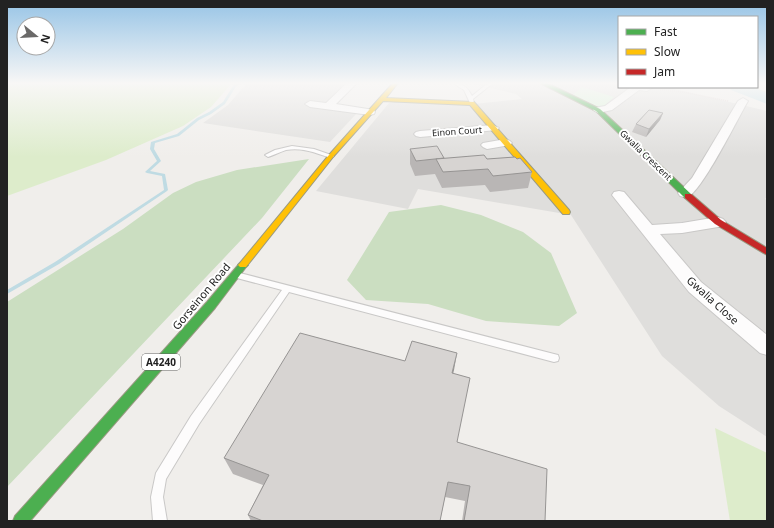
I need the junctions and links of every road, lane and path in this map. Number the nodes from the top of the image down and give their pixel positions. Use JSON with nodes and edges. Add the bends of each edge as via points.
{"nodes":[{"id":1,"x":340,"y":108,"type":"edge"},
{"id":2,"x":374,"y":108,"type":"edge"},
{"id":3,"x":477,"y":108,"type":"edge"},
{"id":4,"x":593,"y":108,"type":"edge"},
{"id":5,"x":608,"y":108,"type":"edge"},
{"id":6,"x":738,"y":108,"type":"edge"},
{"id":7,"x":598,"y":110,"type":"junction"},
{"id":8,"x":370,"y":112,"type":"junction"},
{"id":9,"x":494,"y":128,"type":"junction"},
{"id":10,"x":421,"y":134,"type":"dead end"},
{"id":11,"x":506,"y":143,"type":"junction"},
{"id":12,"x":487,"y":145,"type":"dead end"},
{"id":13,"x":268,"y":155,"type":"dead end"},
{"id":14,"x":331,"y":156,"type":"junction"},
{"id":15,"x":685,"y":193,"type":"junction"},
{"id":16,"x":627,"y":199,"type":"dead end"},
{"id":17,"x":557,"y":206,"type":"dead end"},
{"id":18,"x":718,"y":222,"type":"junction"},
{"id":19,"x":648,"y":230,"type":"junction"},
{"id":20,"x":767,"y":252,"type":"edge"},
{"id":21,"x":235,"y":275,"type":"junction"},
{"id":22,"x":287,"y":289,"type":"junction"},
{"id":23,"x":767,"y":347,"type":"edge"},
{"id":24,"x":554,"y":358,"type":"dead end"},
{"id":25,"x":20,"y":521,"type":"edge"},
{"id":26,"x":160,"y":521,"type":"edge"}],
"edges":[{"from":1,"to":8,"type":"street"},
{"from":2,"to":8,"type":"street","name":"Gorseinon Road","number":"A4240"},
{"from":3,"to":9,"type":"street"},
{"from":4,"to":7,"type":"street","name":"Gwalia Crescent"},
{"from":5,"to":7,"type":"street"},
{"from":6,"to":15,"type":"street","via":[[698,180]]},
{"from":7,"to":15,"type":"street","name":"Gwalia Crescent"},
{"from":8,"to":14,"type":"street","name":"Gorseinon Road","number":"A4240"},
{"from":9,"to":10,"type":"street","name":"Einon Court"},
{"from":9,"to":11,"type":"street"},
{"from":11,"to":12,"type":"street"},
{"from":11,"to":17,"type":"street"},
{"from":13,"to":14,"type":"lane","via":[[290,147],[307,148]]},
{"from":14,"to":21,"type":"street","name":"Gorseinon Road","number":"A4240"},
{"from":15,"to":18,"type":"street","name":"Gwalia Crescent"},
{"from":16,"to":19,"type":"street","name":"Gwalia Close"},
{"from":18,"to":19,"type":"street"},
{"from":18,"to":20,"type":"street","name":"Gwalia Crescent"},
{"from":19,"to":23,"type":"street","name":"Gwalia Close","via":[[695,287]]},
{"from":21,"to":22,"type":"lane"},
{"from":21,"to":25,"type":"street","name":"Gorseinon Road","number":"A4240"},
{"from":22,"to":24,"type":"lane"},
{"from":22,"to":26,"type":"lane","via":[[195,420],[160,477],[157,497]]}]}
